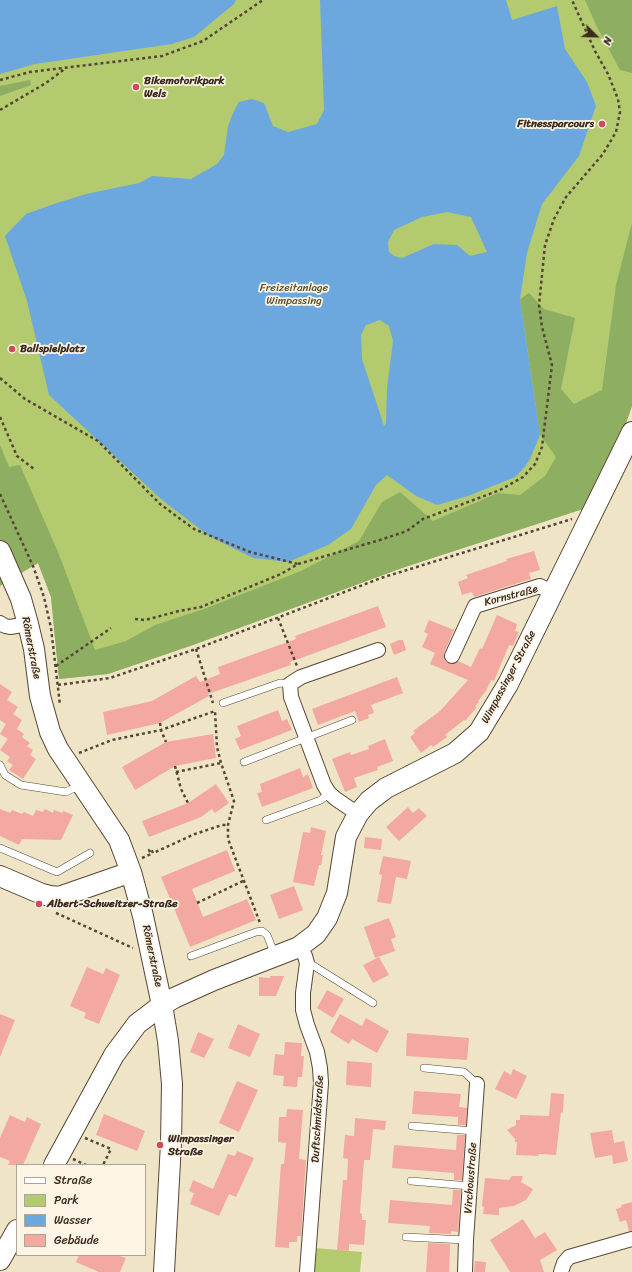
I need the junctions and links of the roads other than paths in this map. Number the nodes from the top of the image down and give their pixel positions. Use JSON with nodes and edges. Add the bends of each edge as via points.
{"nodes":[{"id":1,"x":632,"y":432,"type":"edge"},
{"id":2,"x":0,"y":552,"type":"edge"},
{"id":3,"x":553,"y":593,"type":"junction"},
{"id":4,"x":0,"y":623,"type":"edge"},
{"id":5,"x":28,"y":624,"type":"junction"},
{"id":6,"x":378,"y":650,"type":"dead end"},
{"id":7,"x":452,"y":656,"type":"dead end"},
{"id":8,"x":296,"y":681,"type":"junction"},
{"id":9,"x":223,"y":703,"type":"dead end"},
{"id":10,"x":352,"y":720,"type":"dead end"},
{"id":11,"x":306,"y":739,"type":"junction"},
{"id":12,"x":244,"y":762,"type":"dead end"},
{"id":13,"x":0,"y":765,"type":"edge"},
{"id":14,"x":82,"y":784,"type":"junction"},
{"id":15,"x":329,"y":793,"type":"junction"},
{"id":16,"x":358,"y":814,"type":"junction"},
{"id":17,"x":266,"y":820,"type":"dead end"},
{"id":18,"x":0,"y":848,"type":"edge"},
{"id":19,"x":90,"y":853,"type":"dead end"},
{"id":20,"x":136,"y":865,"type":"junction"},
{"id":21,"x":0,"y":876,"type":"edge"},
{"id":22,"x":303,"y":955,"type":"junction"},
{"id":23,"x":191,"y":956,"type":"dead end"},
{"id":24,"x":275,"y":957,"type":"junction"},
{"id":25,"x":373,"y":1003,"type":"dead end"},
{"id":26,"x":162,"y":1005,"type":"junction"},
{"id":27,"x":424,"y":1068,"type":"dead end"},
{"id":28,"x":477,"y":1084,"type":"joint"},
{"id":29,"x":412,"y":1126,"type":"dead end"},
{"id":30,"x":474,"y":1131,"type":"junction"},
{"id":31,"x":55,"y":1164,"type":"edge"},
{"id":32,"x":411,"y":1181,"type":"dead end"},
{"id":33,"x":470,"y":1186,"type":"junction"},
{"id":34,"x":16,"y":1232,"type":"edge"},
{"id":35,"x":406,"y":1237,"type":"dead end"},
{"id":36,"x":632,"y":1239,"type":"edge"},
{"id":37,"x":466,"y":1240,"type":"junction"},
{"id":38,"x":0,"y":1260,"type":"edge"},
{"id":39,"x":164,"y":1272,"type":"edge"},
{"id":40,"x":307,"y":1272,"type":"edge"},
{"id":41,"x":465,"y":1272,"type":"edge"},
{"id":42,"x":561,"y":1272,"type":"edge"}],
"edges":[{"from":1,"to":3,"type":"street","name":"Wimpassinger Straße"},
{"from":2,"to":5,"type":"street","name":"Römerstraße","via":[[21,599]]},
{"from":3,"to":7,"type":"street","name":"Kornstraße","via":[[540,586],[475,606]]},
{"from":3,"to":16,"type":"street","name":"Wimpassinger Straße","via":[[508,684],[479,732],[455,753],[386,788],[369,801]]},
{"from":4,"to":5,"type":"street","via":[[10,627]]},
{"from":5,"to":14,"type":"street","name":"Römerstraße","via":[[40,696],[50,732],[58,749]]},
{"from":6,"to":8,"type":"street"},
{"from":8,"to":9,"type":"lane","via":[[280,683]]},
{"from":8,"to":11,"type":"street","via":[[290,697]]},
{"from":10,"to":11,"type":"lane"},
{"from":11,"to":12,"type":"lane"},
{"from":11,"to":15,"type":"street"},
{"from":13,"to":14,"type":"lane","via":[[5,775],[21,785],[66,792]]},
{"from":14,"to":20,"type":"street","name":"Römerstraße"},
{"from":15,"to":16,"type":"street"},
{"from":15,"to":17,"type":"lane","via":[[321,800]]},
{"from":16,"to":22,"type":"street","name":"Wimpassinger Straße","via":[[346,837],[337,893],[328,918]]},
{"from":18,"to":19,"type":"lane","via":[[57,872]]},
{"from":20,"to":21,"type":"street","via":[[59,896],[50,896]]},
{"from":20,"to":26,"type":"street","name":"Römerstraße","via":[[143,916]]},
{"from":22,"to":24,"type":"street","name":"Wimpassinger Straße"},
{"from":22,"to":25,"type":"lane","via":[[314,966]]},
{"from":22,"to":40,"type":"street","name":"Duftschmidstraße","via":[[303,1010],[318,1057],[321,1084]]},
{"from":23,"to":24,"type":"lane","via":[[262,931],[267,935]]},
{"from":24,"to":26,"type":"street","name":"Wimpassinger Straße","via":[[214,980]]},
{"from":26,"to":31,"type":"street","name":"Wimpassinger Straße","via":[[137,1024],[114,1055]]},
{"from":26,"to":39,"type":"street","name":"Römerstraße","via":[[171,1064],[172,1103]]},
{"from":27,"to":28,"type":"lane","via":[[464,1072]]},
{"from":28,"to":30,"type":"street","name":"Virchowstraße"},
{"from":29,"to":30,"type":"lane"},
{"from":30,"to":33,"type":"street","name":"Virchowstraße"},
{"from":32,"to":33,"type":"lane"},
{"from":33,"to":37,"type":"street","name":"Virchowstraße"},
{"from":34,"to":38,"type":"street"},
{"from":35,"to":37,"type":"lane"},
{"from":36,"to":42,"type":"street","via":[[569,1257]]},
{"from":37,"to":41,"type":"street","name":"Virchowstraße"}]}
